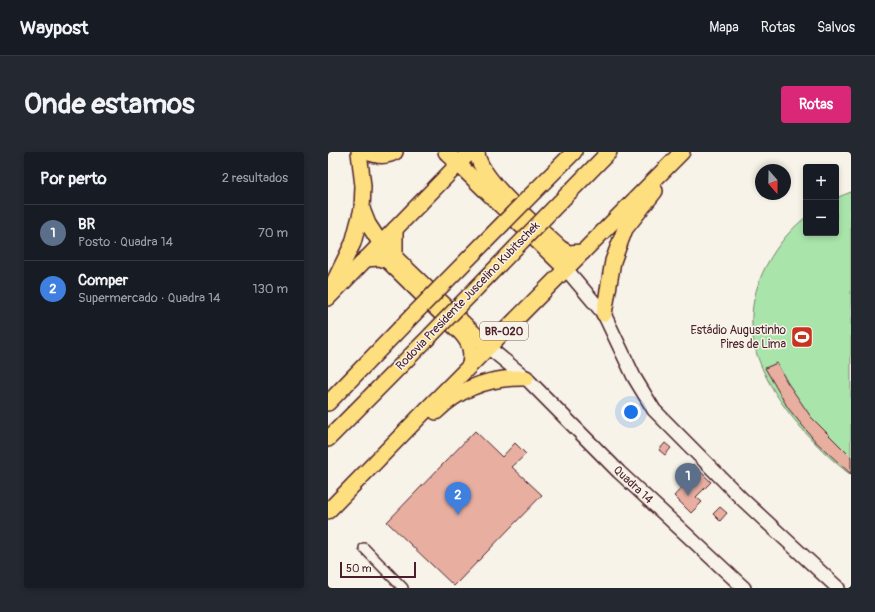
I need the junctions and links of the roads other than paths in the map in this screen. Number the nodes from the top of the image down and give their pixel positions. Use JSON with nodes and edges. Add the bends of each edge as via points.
{"nodes":[{"id":1,"x":360,"y":152,"type":"edge"},
{"id":2,"x":367,"y":152,"type":"edge"},
{"id":3,"x":395,"y":152,"type":"edge"},
{"id":4,"x":446,"y":152,"type":"edge"},
{"id":5,"x":470,"y":152,"type":"edge"},
{"id":6,"x":477,"y":152,"type":"edge"},
{"id":7,"x":574,"y":152,"type":"edge"},
{"id":8,"x":609,"y":152,"type":"edge"},
{"id":9,"x":682,"y":152,"type":"edge"},
{"id":10,"x":686,"y":152,"type":"edge"},
{"id":11,"x":458,"y":165,"type":"junction"},
{"id":12,"x":362,"y":209,"type":"junction"},
{"id":13,"x":395,"y":229,"type":"junction"},
{"id":14,"x":381,"y":244,"type":"junction"},
{"id":15,"x":583,"y":252,"type":"junction"},
{"id":16,"x":395,"y":258,"type":"junction"},
{"id":17,"x":365,"y":259,"type":"junction"},
{"id":18,"x":566,"y":269,"type":"junction"},
{"id":19,"x":328,"y":293,"type":"edge"},
{"id":20,"x":328,"y":298,"type":"edge"},
{"id":21,"x":604,"y":314,"type":"junction"},
{"id":22,"x":488,"y":347,"type":"junction"},
{"id":23,"x":470,"y":366,"type":"junction"},
{"id":24,"x":526,"y":378,"type":"junction"},
{"id":25,"x":328,"y":403,"type":"edge"},
{"id":26,"x":328,"y":439,"type":"edge"},
{"id":27,"x":354,"y":485,"type":"junction"},
{"id":28,"x":328,"y":511,"type":"edge"},
{"id":29,"x":364,"y":548,"type":"dead end"},
{"id":30,"x":403,"y":588,"type":"edge"},
{"id":31,"x":744,"y":588,"type":"edge"},
{"id":32,"x":838,"y":588,"type":"edge"}],
"edges":[{"from":1,"to":12,"type":"main road"},
{"from":2,"to":3,"type":"main road","via":[[384,156]]},
{"from":4,"to":11,"type":"main road"},
{"from":5,"to":11,"type":"main road"},
{"from":6,"to":15,"type":"main road","via":[[484,173],[560,248],[568,253]]},
{"from":7,"to":25,"type":"main road","name":"Rodovia Presidente Juscelino Kubitschek","bridge":true},
{"from":8,"to":26,"type":"main road","name":"Rodovia Presidente Juscelino Kubitschek","bridge":true},
{"from":9,"to":15,"type":"main road","number":"BR-020"},
{"from":10,"to":21,"type":"main road","via":[[625,229],[613,261]]},
{"from":11,"to":13,"type":"main road"},
{"from":11,"to":18,"type":"main road"},
{"from":12,"to":14,"type":"main road"},
{"from":12,"to":19,"type":"main road","via":[[353,243]]},
{"from":13,"to":14,"type":"main road"},
{"from":13,"to":16,"type":"main road"},
{"from":14,"to":16,"type":"main road"},
{"from":14,"to":17,"type":"main road"},
{"from":15,"to":18,"type":"main road","number":"BR-020"},
{"from":16,"to":22,"type":"main road"},
{"from":17,"to":20,"type":"main road"},
{"from":17,"to":23,"type":"main road","via":[[380,258],[388,261],[467,339],[471,350]]},
{"from":18,"to":21,"type":"main road"},
{"from":18,"to":22,"type":"main road","number":"BR-020"},
{"from":21,"to":32,"type":"main road","via":[[634,377],[654,410],[742,499]]},
{"from":22,"to":23,"type":"main road","number":"BR-020"},
{"from":22,"to":24,"type":"main road","name":"Quadra 14"},
{"from":23,"to":27,"type":"main road","number":"BR-020"},
{"from":24,"to":27,"type":"main road","via":[[509,377],[478,384],[446,402],[394,453]]},
{"from":24,"to":31,"type":"main road","name":"Quadra 14","via":[[619,472]]},
{"from":27,"to":28,"type":"main road","number":"BR-020"},
{"from":29,"to":30,"type":"street"}]}
